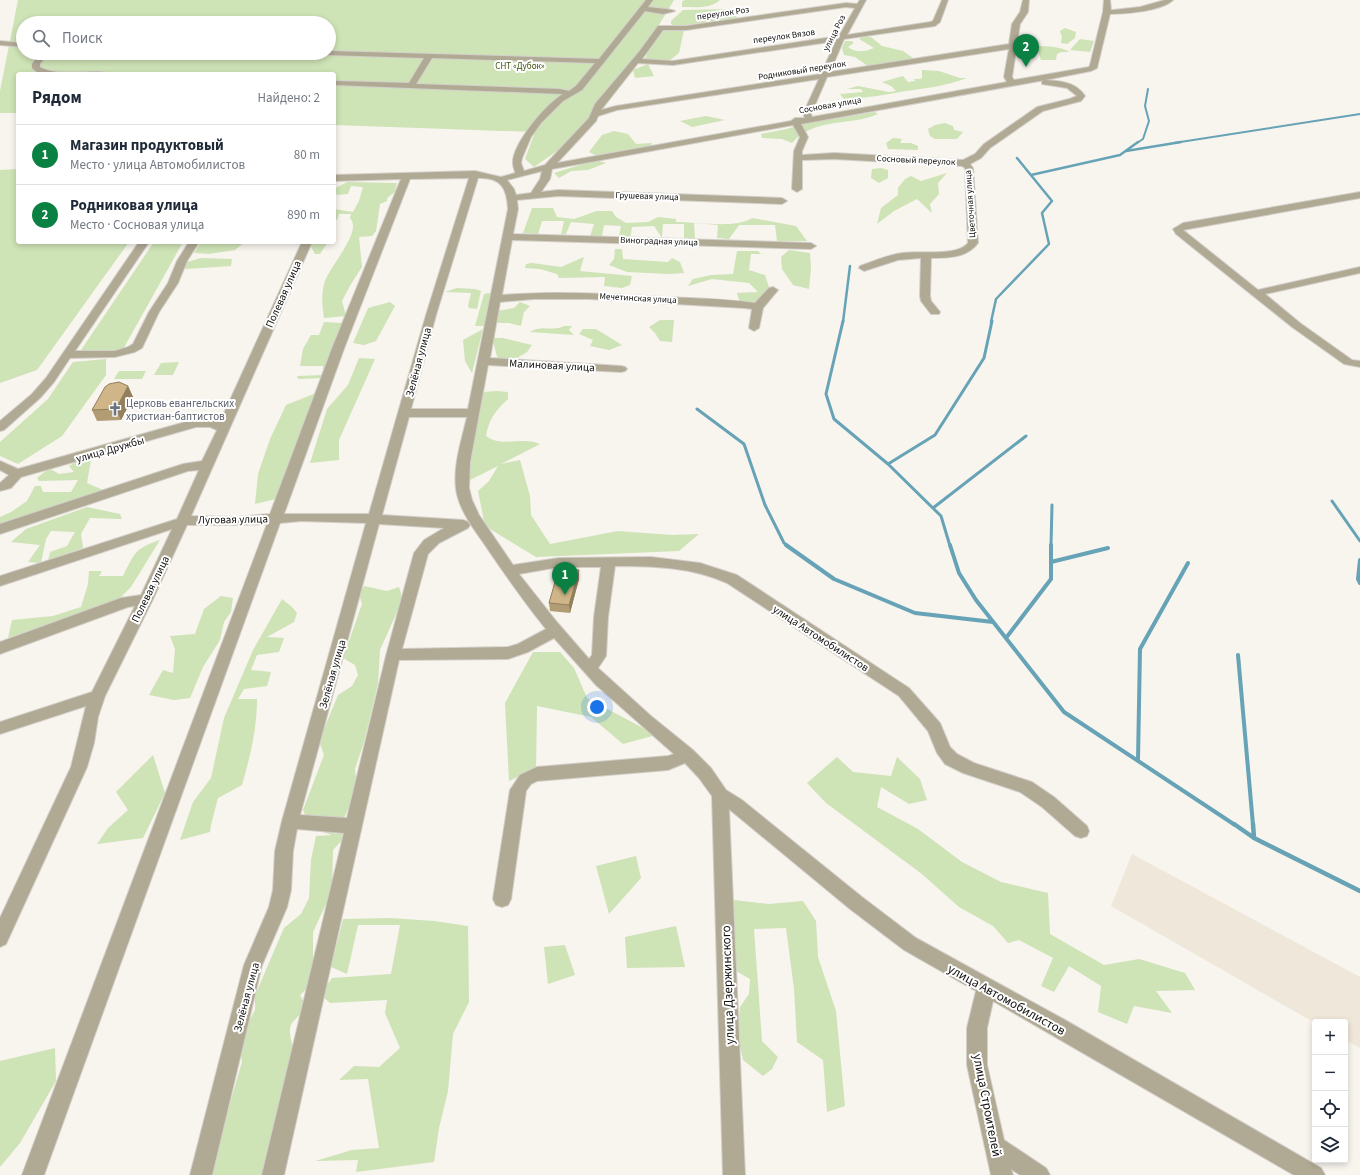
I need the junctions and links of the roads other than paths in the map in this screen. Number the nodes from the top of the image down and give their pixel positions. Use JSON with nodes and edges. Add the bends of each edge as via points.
{"nodes":[{"id":1,"x":650,"y":0,"type":"edge"},
{"id":2,"x":945,"y":0,"type":"edge"},
{"id":3,"x":1026,"y":0,"type":"edge"},
{"id":4,"x":1107,"y":0,"type":"edge"},
{"id":5,"x":1170,"y":0,"type":"edge"},
{"id":6,"x":861,"y":3,"type":"edge"},
{"id":7,"x":643,"y":8,"type":"junction"},
{"id":8,"x":671,"y":11,"type":"dead end"},
{"id":9,"x":1107,"y":12,"type":"junction"},
{"id":10,"x":841,"y":38,"type":"junction"},
{"id":11,"x":0,"y":43,"type":"edge"},
{"id":12,"x":16,"y":44,"type":"edge"},
{"id":13,"x":1012,"y":46,"type":"junction"},
{"id":14,"x":336,"y":53,"type":"edge"},
{"id":15,"x":429,"y":57,"type":"junction"},
{"id":16,"x":39,"y":60,"type":"edge"},
{"id":17,"x":575,"y":61,"type":"junction"},
{"id":18,"x":599,"y":61,"type":"junction"},
{"id":19,"x":635,"y":61,"type":"junction"},
{"id":20,"x":594,"y":70,"type":"junction"},
{"id":21,"x":48,"y":72,"type":"edge"},
{"id":22,"x":824,"y":76,"type":"junction"},
{"id":23,"x":1033,"y":80,"type":"junction"},
{"id":24,"x":336,"y":83,"type":"edge"},
{"id":25,"x":1012,"y":83,"type":"junction"},
{"id":26,"x":411,"y":86,"type":"junction"},
{"id":27,"x":569,"y":93,"type":"junction"},
{"id":28,"x":596,"y":114,"type":"junction"},
{"id":29,"x":809,"y":119,"type":"junction"},
{"id":30,"x":795,"y":121,"type":"junction"},
{"id":31,"x":798,"y":158,"type":"junction"},
{"id":32,"x":965,"y":163,"type":"junction"},
{"id":33,"x":548,"y":167,"type":"junction"},
{"id":34,"x":520,"y":173,"type":"junction"},
{"id":35,"x":474,"y":174,"type":"junction"},
{"id":36,"x":407,"y":176,"type":"junction"},
{"id":37,"x":336,"y":179,"type":"edge"},
{"id":38,"x":502,"y":179,"type":"junction"},
{"id":39,"x":798,"y":189,"type":"dead end"},
{"id":40,"x":534,"y":195,"type":"junction"},
{"id":41,"x":1360,"y":195,"type":"edge"},
{"id":42,"x":513,"y":198,"type":"junction"},
{"id":43,"x":782,"y":201,"type":"dead end"},
{"id":44,"x":508,"y":237,"type":"junction"},
{"id":45,"x":143,"y":244,"type":"edge"},
{"id":46,"x":193,"y":244,"type":"edge"},
{"id":47,"x":306,"y":244,"type":"edge"},
{"id":48,"x":811,"y":246,"type":"dead end"},
{"id":49,"x":926,"y":254,"type":"junction"},
{"id":50,"x":864,"y":268,"type":"dead end"},
{"id":51,"x":1360,"y":270,"type":"edge"},
{"id":52,"x":773,"y":290,"type":"dead end"},
{"id":53,"x":1257,"y":293,"type":"junction"},
{"id":54,"x":496,"y":299,"type":"junction"},
{"id":55,"x":758,"y":307,"type":"junction"},
{"id":56,"x":935,"y":312,"type":"dead end"},
{"id":57,"x":754,"y":328,"type":"dead end"},
{"id":58,"x":68,"y":355,"type":"junction"},
{"id":59,"x":483,"y":361,"type":"junction"},
{"id":60,"x":1360,"y":364,"type":"edge"},
{"id":61,"x":621,"y":369,"type":"dead end"},
{"id":62,"x":404,"y":413,"type":"junction"},
{"id":63,"x":473,"y":413,"type":"junction"},
{"id":64,"x":0,"y":427,"type":"edge"},
{"id":65,"x":223,"y":428,"type":"junction"},
{"id":66,"x":0,"y":465,"type":"edge"},
{"id":67,"x":207,"y":465,"type":"junction"},
{"id":68,"x":18,"y":474,"type":"junction"},
{"id":69,"x":0,"y":487,"type":"edge"},
{"id":70,"x":276,"y":518,"type":"junction"},
{"id":71,"x":376,"y":519,"type":"junction"},
{"id":72,"x":182,"y":521,"type":"junction"},
{"id":73,"x":469,"y":523,"type":"junction"},
{"id":74,"x":0,"y":529,"type":"edge"},
{"id":75,"x":609,"y":562,"type":"junction"},
{"id":76,"x":509,"y":571,"type":"junction"},
{"id":77,"x":0,"y":581,"type":"edge"},
{"id":78,"x":146,"y":599,"type":"junction"},
{"id":79,"x":555,"y":631,"type":"junction"},
{"id":80,"x":0,"y":648,"type":"edge"},
{"id":81,"x":393,"y":656,"type":"junction"},
{"id":82,"x":588,"y":668,"type":"junction"},
{"id":83,"x":97,"y":696,"type":"junction"},
{"id":84,"x":0,"y":728,"type":"edge"},
{"id":85,"x":687,"y":755,"type":"junction"},
{"id":86,"x":720,"y":795,"type":"junction"},
{"id":87,"x":290,"y":821,"type":"junction"},
{"id":88,"x":354,"y":826,"type":"junction"},
{"id":89,"x":1081,"y":831,"type":"dead end"},
{"id":90,"x":502,"y":899,"type":"dead end"},
{"id":91,"x":0,"y":938,"type":"edge"},
{"id":92,"x":986,"y":987,"type":"junction"},
{"id":93,"x":996,"y":1147,"type":"junction"},
{"id":94,"x":32,"y":1175,"type":"edge"},
{"id":95,"x":201,"y":1175,"type":"edge"},
{"id":96,"x":272,"y":1175,"type":"edge"},
{"id":97,"x":734,"y":1175,"type":"edge"},
{"id":98,"x":1002,"y":1175,"type":"edge"},
{"id":99,"x":1039,"y":1175,"type":"edge"},
{"id":100,"x":1314,"y":1175,"type":"edge"}],
"edges":[{"from":1,"to":7,"type":"street"},
{"from":2,"to":10,"type":"street","name":"переулок Вязов","via":[[935,23]]},
{"from":3,"to":13,"type":"street","via":[[1024,12],[1016,24]]},
{"from":4,"to":9,"type":"street","name":"Сосновая улица"},
{"from":5,"to":9,"type":"street","via":[[1160,5]]},
{"from":6,"to":10,"type":"street","name":"улица Роз"},
{"from":6,"to":19,"type":"street","name":"переулок Роз","via":[[686,28],[661,28]]},
{"from":7,"to":8,"type":"street"},
{"from":7,"to":18,"type":"street"},
{"from":9,"to":23,"type":"street","name":"Сосновая улица","via":[[1091,70]]},
{"from":10,"to":19,"type":"street","name":"переулок Вязов","via":[[673,63]]},
{"from":10,"to":22,"type":"street","name":"улица Роз"},
{"from":11,"to":12,"type":"street"},
{"from":13,"to":22,"type":"street","name":"Родниковый переулок"},
{"from":13,"to":25,"type":"street","via":[[1008,77]]},
{"from":14,"to":15,"type":"street"},
{"from":15,"to":17,"type":"street"},
{"from":15,"to":26,"type":"street"},
{"from":16,"to":21,"type":"street","via":[[36,68]]},
{"from":17,"to":18,"type":"street"},
{"from":17,"to":20,"type":"street"},
{"from":18,"to":20,"type":"street"},
{"from":19,"to":28,"type":"street","via":[[598,106]]},
{"from":20,"to":27,"type":"street","via":[[579,88]]},
{"from":22,"to":28,"type":"street","name":"Родниковый переулок","via":[[616,108]]},
{"from":22,"to":29,"type":"street","name":"улица Роз","via":[[806,114]]},
{"from":23,"to":25,"type":"street","name":"Сосновая улица"},
{"from":23,"to":32,"type":"street","name":"Сосновый переулок","via":[[1065,86],[1074,89],[1081,96],[1072,101],[1040,109]]},
{"from":24,"to":26,"type":"street"},
{"from":25,"to":29,"type":"street","name":"Сосновая улица"},
{"from":26,"to":27,"type":"street"},
{"from":27,"to":34,"type":"street","via":[[550,107],[529,133],[518,158]]},
{"from":28,"to":33,"type":"street","via":[[594,120]]},
{"from":29,"to":30,"type":"street","name":"Сосновая улица"},
{"from":30,"to":31,"type":"street","via":[[804,137],[799,147]]},
{"from":30,"to":33,"type":"street","name":"Сосновая улица"},
{"from":31,"to":32,"type":"street","name":"Сосновый переулок","via":[[834,156]]},
{"from":31,"to":39,"type":"street"},
{"from":32,"to":49,"type":"street","name":"Цветочная улица","via":[[969,168],[972,247],[955,253]]},
{"from":33,"to":34,"type":"street","name":"Сосновая улица"},
{"from":33,"to":40,"type":"street","via":[[545,180]]},
{"from":34,"to":38,"type":"street","name":"Сосновая улица"},
{"from":35,"to":36,"type":"street"},
{"from":35,"to":38,"type":"street"},
{"from":35,"to":62,"type":"street","name":"Зелёная улица"},
{"from":36,"to":37,"type":"street"},
{"from":36,"to":70,"type":"street","via":[[339,346]]},
{"from":38,"to":42,"type":"street"},
{"from":40,"to":42,"type":"street","name":"Грушевая улица"},
{"from":40,"to":43,"type":"street","name":"Грушевая улица","via":[[558,193]]},
{"from":41,"to":53,"type":"street","via":[[1178,228],[1179,232]]},
{"from":42,"to":44,"type":"street"},
{"from":44,"to":48,"type":"street","name":"Виноградная улица"},
{"from":44,"to":54,"type":"street"},
{"from":45,"to":58,"type":"street"},
{"from":46,"to":58,"type":"street","via":[[138,346],[122,353]]},
{"from":47,"to":65,"type":"street","name":"Полевая улица"},
{"from":49,"to":50,"type":"street","name":"Цветочная улица","via":[[904,255]]},
{"from":49,"to":56,"type":"street","via":[[925,296]]},
{"from":51,"to":53,"type":"street"},
{"from":52,"to":55,"type":"street"},
{"from":53,"to":60,"type":"street","via":[[1348,362]]},
{"from":54,"to":55,"type":"street","name":"Мечетинская улица","via":[[560,294],[729,303]]},
{"from":54,"to":59,"type":"street"},
{"from":55,"to":57,"type":"street"},
{"from":58,"to":64,"type":"street","via":[[36,396]]},
{"from":59,"to":61,"type":"street","name":"Малиновая улица"},
{"from":59,"to":63,"type":"street"},
{"from":62,"to":63,"type":"street"},
{"from":62,"to":71,"type":"street","name":"Зелёная улица"},
{"from":63,"to":73,"type":"street","via":[[462,477]]},
{"from":65,"to":67,"type":"street","name":"Полевая улица"},
{"from":65,"to":68,"type":"street","name":"улица Дружбы","via":[[212,423],[196,424]]},
{"from":66,"to":68,"type":"street"},
{"from":67,"to":72,"type":"street","name":"Полевая улица"},
{"from":67,"to":74,"type":"street","via":[[187,467]]},
{"from":68,"to":69,"type":"street","name":"улица Дружбы"},
{"from":70,"to":71,"type":"street","name":"Луговая улица"},
{"from":70,"to":72,"type":"street","name":"Луговая улица"},
{"from":70,"to":94,"type":"street"},
{"from":71,"to":73,"type":"street","name":"Луговая улица"},
{"from":71,"to":87,"type":"street","name":"Зелёная улица"},
{"from":72,"to":77,"type":"street","name":"Луговая улица"},
{"from":72,"to":78,"type":"street","name":"Полевая улица"},
{"from":73,"to":76,"type":"street"},
{"from":73,"to":81,"type":"street","via":[[429,541],[421,553]]},
{"from":75,"to":76,"type":"street","name":"улица Автомобилистов","via":[[546,563]]},
{"from":75,"to":82,"type":"street","via":[[600,617],[599,656]]},
{"from":75,"to":89,"type":"street","name":"улица Автомобилистов","via":[[663,562],[696,566],[732,579],[904,692],[920,707],[935,728],[950,758],[972,769],[1025,787],[1045,799]]},
{"from":76,"to":79,"type":"street"},
{"from":78,"to":80,"type":"street","via":[[126,602]]},
{"from":78,"to":83,"type":"street","name":"Полевая улица"},
{"from":79,"to":81,"type":"street","via":[[508,653]]},
{"from":79,"to":82,"type":"street"},
{"from":81,"to":88,"type":"street"},
{"from":82,"to":85,"type":"street"},
{"from":83,"to":84,"type":"street"},
{"from":83,"to":91,"type":"street","name":"Полевая улица","via":[[79,767]]},
{"from":85,"to":86,"type":"street","via":[[706,774]]},
{"from":85,"to":90,"type":"street","via":[[668,763],[527,776],[518,790]]},
{"from":86,"to":92,"type":"street","name":"улица Автомобилистов","via":[[736,805],[887,928],[935,959]]},
{"from":86,"to":97,"type":"street","name":"улица Дзержинского"},
{"from":87,"to":88,"type":"street"},
{"from":87,"to":95,"type":"street","name":"Зелёная улица","via":[[278,908],[253,965]]},
{"from":88,"to":96,"type":"street"},
{"from":92,"to":93,"type":"street","name":"улица Строителей","via":[[977,1028],[977,1065]]},
{"from":92,"to":100,"type":"street","name":"улица Автомобилистов"},
{"from":93,"to":98,"type":"street","name":"улица Строителей"},
{"from":93,"to":99,"type":"street"}]}
